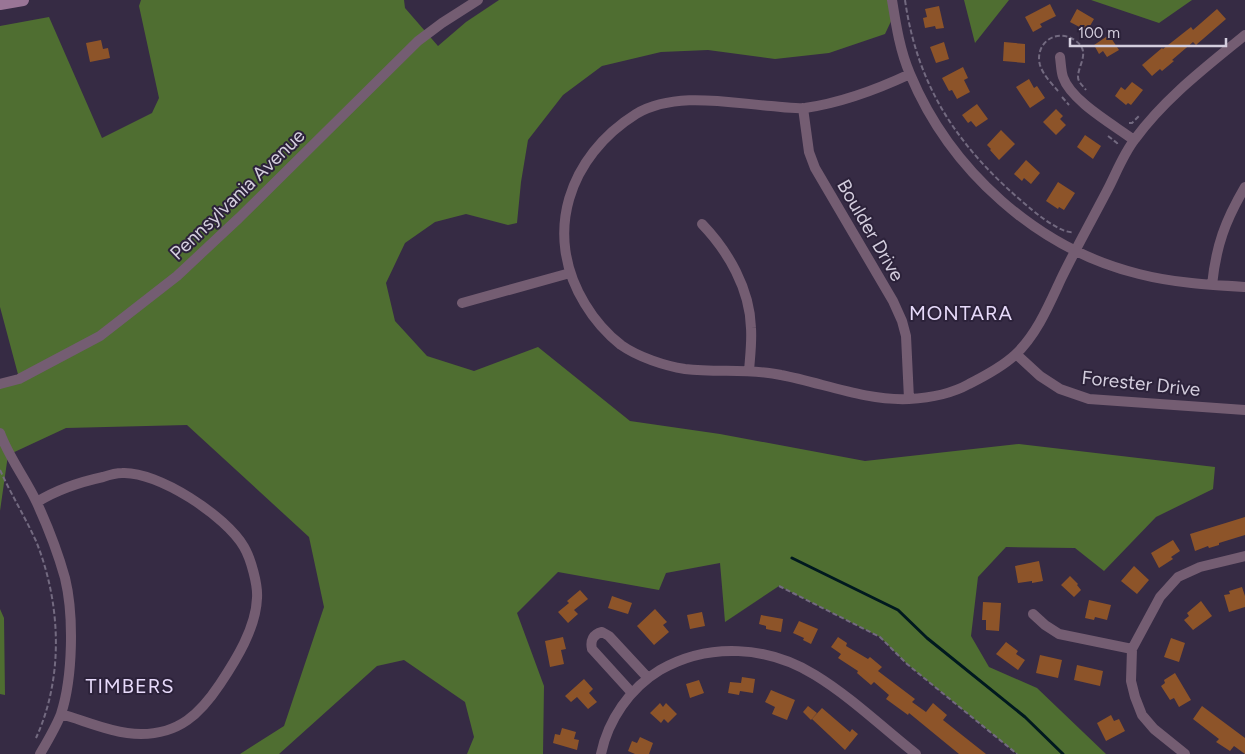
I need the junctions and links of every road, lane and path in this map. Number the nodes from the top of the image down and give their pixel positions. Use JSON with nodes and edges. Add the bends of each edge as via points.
{"nodes":[{"id":1,"x":23,"y":0,"type":"edge"},
{"id":2,"x":478,"y":0,"type":"edge"},
{"id":3,"x":892,"y":0,"type":"edge"},
{"id":4,"x":905,"y":0,"type":"edge"},
{"id":5,"x":0,"y":4,"type":"edge"},
{"id":6,"x":1245,"y":36,"type":"edge"},
{"id":7,"x":1060,"y":57,"type":"dead end"},
{"id":8,"x":910,"y":74,"type":"junction"},
{"id":9,"x":1088,"y":93,"type":"dead end"},
{"id":10,"x":1070,"y":106,"type":"dead end"},
{"id":11,"x":803,"y":108,"type":"junction"},
{"id":12,"x":1144,"y":111,"type":"dead end"},
{"id":13,"x":1128,"y":123,"type":"dead end"},
{"id":14,"x":1106,"y":134,"type":"dead end"},
{"id":15,"x":1134,"y":140,"type":"junction"},
{"id":16,"x":1117,"y":148,"type":"dead end"},
{"id":17,"x":1245,"y":187,"type":"edge"},
{"id":18,"x":702,"y":224,"type":"dead end"},
{"id":19,"x":1075,"y":231,"type":"dead end"},
{"id":20,"x":1075,"y":252,"type":"junction"},
{"id":21,"x":570,"y":273,"type":"junction"},
{"id":22,"x":1212,"y":285,"type":"junction"},
{"id":23,"x":1245,"y":287,"type":"edge"},
{"id":24,"x":462,"y":303,"type":"dead end"},
{"id":25,"x":1016,"y":354,"type":"junction"},
{"id":26,"x":749,"y":371,"type":"junction"},
{"id":27,"x":0,"y":384,"type":"edge"},
{"id":28,"x":910,"y":399,"type":"junction"},
{"id":29,"x":1245,"y":410,"type":"edge"},
{"id":30,"x":0,"y":433,"type":"edge"},
{"id":31,"x":0,"y":470,"type":"edge"},
{"id":32,"x":37,"y":502,"type":"junction"},
{"id":33,"x":1245,"y":556,"type":"edge"},
{"id":34,"x":779,"y":586,"type":"dead end"},
{"id":35,"x":1033,"y":614,"type":"dead end"},
{"id":36,"x":1132,"y":649,"type":"junction"},
{"id":37,"x":648,"y":678,"type":"junction"},
{"id":38,"x":632,"y":693,"type":"junction"},
{"id":39,"x":61,"y":714,"type":"junction"},
{"id":40,"x":35,"y":741,"type":"dead end"},
{"id":41,"x":40,"y":754,"type":"edge"},
{"id":42,"x":601,"y":754,"type":"edge"},
{"id":43,"x":916,"y":754,"type":"edge"},
{"id":44,"x":1017,"y":754,"type":"edge"},
{"id":45,"x":1185,"y":754,"type":"edge"}],
"edges":[{"from":1,"to":5,"type":"street"},
{"from":2,"to":27,"type":"street","name":"Pennsylvania Avenue","via":[[418,41],[239,218],[134,312],[92,341],[19,379]]},
{"from":3,"to":8,"type":"street"},
{"from":4,"to":19,"type":"path","via":[[922,68],[954,130],[1009,191],[1060,228],[1067,232]]},
{"from":6,"to":15,"type":"street","via":[[1170,98]]},
{"from":7,"to":15,"type":"street","via":[[1064,78],[1071,91]]},
{"from":8,"to":11,"type":"street","via":[[864,93]]},
{"from":8,"to":20,"type":"street","via":[[939,131],[973,172],[1010,208]]},
{"from":9,"to":10,"type":"path","via":[[1078,76],[1083,62],[1080,45],[1063,35],[1049,38],[1039,54],[1040,65]]},
{"from":11,"to":21,"type":"street","via":[[686,101],[654,106],[637,114],[597,146],[574,182],[564,228]]},
{"from":11,"to":28,"type":"street","name":"Boulder Drive","via":[[809,152],[815,168],[902,321]]},
{"from":12,"to":13,"type":"path"},
{"from":14,"to":16,"type":"path","via":[[1117,143]]},
{"from":15,"to":20,"type":"street"},
{"from":17,"to":22,"type":"street","via":[[1218,243]]},
{"from":18,"to":26,"type":"street","via":[[723,250],[748,302],[751,328]]},
{"from":20,"to":22,"type":"street","via":[[1139,274]]},
{"from":20,"to":25,"type":"street","via":[[1046,312]]},
{"from":21,"to":24,"type":"street"},
{"from":21,"to":26,"type":"street","via":[[590,312],[622,345],[660,363],[684,369]]},
{"from":22,"to":23,"type":"street"},
{"from":25,"to":28,"type":"street","via":[[958,390]]},
{"from":25,"to":29,"type":"street","name":"Forester Drive","via":[[1060,389],[1089,399]]},
{"from":26,"to":28,"type":"street","via":[[780,374],[885,398]]},
{"from":30,"to":32,"type":"street"},
{"from":31,"to":40,"type":"path","via":[[36,541],[53,599],[56,638],[53,683]]},
{"from":32,"to":39,"type":"street","via":[[58,556],[70,610],[70,669]]},
{"from":32,"to":39,"type":"street","via":[[56,490],[122,472],[154,478],[178,489],[221,520],[244,547],[254,573],[257,598],[251,625],[238,657],[203,707],[187,721],[167,730],[142,734],[122,732]]},
{"from":33,"to":36,"type":"street","via":[[1200,567],[1178,577],[1160,597]]},
{"from":34,"to":44,"type":"path","via":[[880,637],[907,664]]},
{"from":35,"to":36,"type":"street","via":[[1059,634]]},
{"from":36,"to":45,"type":"street","via":[[1131,681],[1142,715]]},
{"from":37,"to":38,"type":"street"},
{"from":37,"to":38,"type":"street","via":[[609,636],[602,632],[595,635],[591,641],[592,649]]},
{"from":37,"to":43,"type":"street","via":[[678,660],[712,652],[740,650],[782,659],[826,682]]},
{"from":38,"to":42,"type":"street","via":[[612,723]]},
{"from":39,"to":41,"type":"street"}]}
